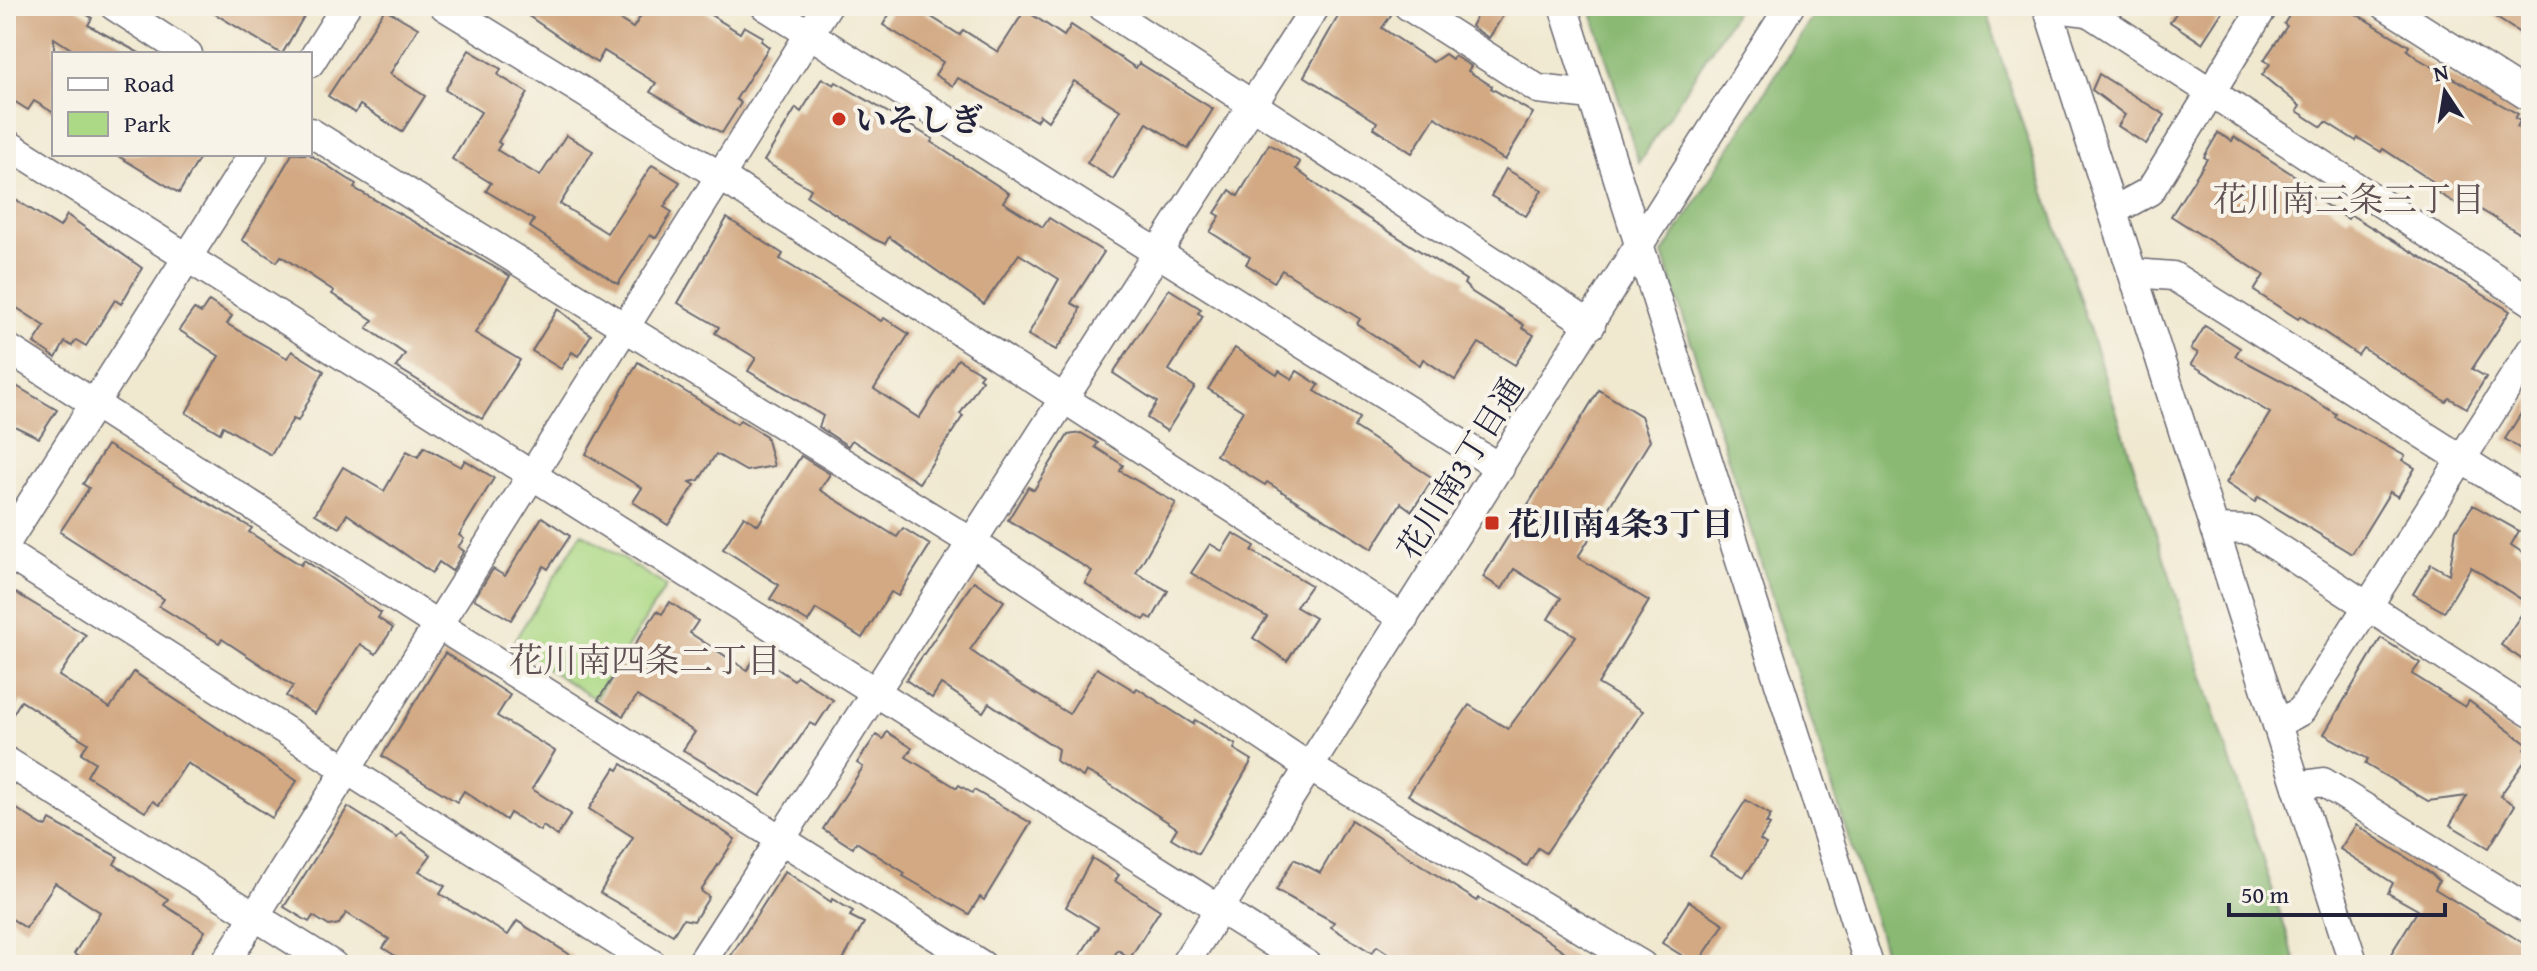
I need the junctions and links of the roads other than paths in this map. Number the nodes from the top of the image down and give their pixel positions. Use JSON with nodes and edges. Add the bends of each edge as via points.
{"nodes":[{"id":1,"x":114,"y":6,"type":"edge"},
{"id":2,"x":346,"y":6,"type":"edge"},
{"id":3,"x":444,"y":6,"type":"edge"},
{"id":4,"x":765,"y":6,"type":"edge"},
{"id":5,"x":827,"y":6,"type":"edge"},
{"id":6,"x":1101,"y":6,"type":"edge"},
{"id":7,"x":1316,"y":6,"type":"edge"},
{"id":8,"x":1408,"y":6,"type":"edge"},
{"id":9,"x":1563,"y":6,"type":"edge"},
{"id":10,"x":1790,"y":6,"type":"edge"},
{"id":11,"x":2264,"y":6,"type":"edge"},
{"id":12,"x":2386,"y":6,"type":"edge"},
{"id":13,"x":2047,"y":7,"type":"edge"},
{"id":14,"x":809,"y":34,"type":"junction"},
{"id":15,"x":185,"y":52,"type":"edge"},
{"id":16,"x":312,"y":60,"type":"edge"},
{"id":17,"x":2210,"y":94,"type":"junction"},
{"id":18,"x":1591,"y":95,"type":"junction"},
{"id":19,"x":2531,"y":98,"type":"edge"},
{"id":20,"x":1255,"y":103,"type":"junction"},
{"id":21,"x":312,"y":133,"type":"edge"},
{"id":22,"x":6,"y":143,"type":"edge"},
{"id":23,"x":252,"y":156,"type":"edge"},
{"id":24,"x":720,"y":176,"type":"junction"},
{"id":25,"x":2113,"y":211,"type":"junction"},
{"id":26,"x":1640,"y":248,"type":"junction"},
{"id":27,"x":1159,"y":255,"type":"junction"},
{"id":28,"x":187,"y":258,"type":"junction"},
{"id":29,"x":2133,"y":273,"type":"junction"},
{"id":30,"x":2531,"y":301,"type":"edge"},
{"id":31,"x":1591,"y":325,"type":"junction"},
{"id":32,"x":626,"y":326,"type":"junction"},
{"id":33,"x":6,"y":347,"type":"edge"},
{"id":34,"x":2531,"y":350,"type":"edge"},
{"id":35,"x":1065,"y":401,"type":"junction"},
{"id":36,"x":94,"y":404,"type":"junction"},
{"id":37,"x":2462,"y":458,"type":"junction"},
{"id":38,"x":1500,"y":468,"type":"junction"},
{"id":39,"x":532,"y":475,"type":"junction"},
{"id":40,"x":2531,"y":503,"type":"edge"},
{"id":41,"x":2214,"y":529,"type":"junction"},
{"id":42,"x":6,"y":543,"type":"edge"},
{"id":43,"x":973,"y":543,"type":"junction"},
{"id":44,"x":6,"y":553,"type":"edge"},
{"id":45,"x":2367,"y":606,"type":"junction"},
{"id":46,"x":1404,"y":619,"type":"junction"},
{"id":47,"x":438,"y":625,"type":"junction"},
{"id":48,"x":876,"y":693,"type":"junction"},
{"id":49,"x":2531,"y":713,"type":"edge"},
{"id":50,"x":2277,"y":724,"type":"junction"},
{"id":51,"x":6,"y":761,"type":"edge"},
{"id":52,"x":1309,"y":767,"type":"junction"},
{"id":53,"x":346,"y":771,"type":"junction"},
{"id":54,"x":2297,"y":786,"type":"junction"},
{"id":55,"x":780,"y":840,"type":"junction"},
{"id":56,"x":1219,"y":910,"type":"junction"},
{"id":57,"x":2531,"y":911,"type":"edge"},
{"id":58,"x":255,"y":916,"type":"junction"},
{"id":59,"x":224,"y":965,"type":"edge"},
{"id":60,"x":333,"y":965,"type":"edge"},
{"id":61,"x":654,"y":965,"type":"edge"},
{"id":62,"x":700,"y":965,"type":"edge"},
{"id":63,"x":982,"y":965,"type":"edge"},
{"id":64,"x":1184,"y":965,"type":"edge"},
{"id":65,"x":1308,"y":965,"type":"edge"},
{"id":66,"x":1642,"y":965,"type":"edge"},
{"id":67,"x":1869,"y":965,"type":"edge"},
{"id":68,"x":2354,"y":965,"type":"edge"}],
"edges":[{"from":1,"to":15,"type":"street"},
{"from":2,"to":16,"type":"street"},
{"from":3,"to":24,"type":"street"},
{"from":4,"to":14,"type":"street"},
{"from":5,"to":14,"type":"street"},
{"from":6,"to":20,"type":"street"},
{"from":7,"to":20,"type":"street"},
{"from":8,"to":18,"type":"street","via":[[1538,89]]},
{"from":9,"to":18,"type":"street"},
{"from":10,"to":26,"type":"street","name":"花川南3丁目通"},
{"from":11,"to":17,"type":"street"},
{"from":12,"to":19,"type":"street"},
{"from":13,"to":17,"type":"street","via":[[2088,12]]},
{"from":13,"to":25,"type":"street"},
{"from":14,"to":24,"type":"street"},
{"from":14,"to":27,"type":"street"},
{"from":17,"to":25,"type":"street","via":[[2150,191]]},
{"from":17,"to":30,"type":"street"},
{"from":18,"to":26,"type":"street"},
{"from":20,"to":27,"type":"street"},
{"from":20,"to":31,"type":"street"},
{"from":21,"to":32,"type":"street"},
{"from":22,"to":28,"type":"street"},
{"from":23,"to":28,"type":"street"},
{"from":24,"to":32,"type":"street"},
{"from":24,"to":35,"type":"street"},
{"from":25,"to":29,"type":"street"},
{"from":26,"to":31,"type":"street","name":"花川南3丁目通"},
{"from":26,"to":67,"type":"street"},
{"from":27,"to":35,"type":"street"},
{"from":27,"to":38,"type":"street"},
{"from":28,"to":36,"type":"street"},
{"from":28,"to":39,"type":"street"},
{"from":29,"to":37,"type":"street","via":[[2173,276]]},
{"from":29,"to":41,"type":"street"},
{"from":31,"to":38,"type":"street","name":"花川南3丁目通"},
{"from":32,"to":39,"type":"street"},
{"from":32,"to":43,"type":"street"},
{"from":33,"to":36,"type":"street"},
{"from":34,"to":37,"type":"street"},
{"from":35,"to":43,"type":"street"},
{"from":35,"to":46,"type":"street"},
{"from":36,"to":42,"type":"street"},
{"from":36,"to":47,"type":"street"},
{"from":37,"to":40,"type":"street"},
{"from":37,"to":45,"type":"street"},
{"from":38,"to":46,"type":"street","name":"花川南3丁目通"},
{"from":39,"to":47,"type":"street"},
{"from":39,"to":48,"type":"street"},
{"from":41,"to":45,"type":"street","via":[[2251,530]]},
{"from":41,"to":50,"type":"street"},
{"from":43,"to":48,"type":"street"},
{"from":43,"to":52,"type":"street"},
{"from":44,"to":53,"type":"street"},
{"from":45,"to":49,"type":"street"},
{"from":45,"to":50,"type":"street","via":[[2301,711]]},
{"from":46,"to":52,"type":"street","name":"花川南3丁目通"},
{"from":47,"to":53,"type":"street"},
{"from":47,"to":55,"type":"street"},
{"from":48,"to":55,"type":"street"},
{"from":48,"to":56,"type":"street"},
{"from":50,"to":54,"type":"street"},
{"from":51,"to":58,"type":"street"},
{"from":52,"to":56,"type":"street","name":"花川南3丁目通"},
{"from":52,"to":66,"type":"street"},
{"from":53,"to":58,"type":"street"},
{"from":53,"to":61,"type":"street"},
{"from":54,"to":57,"type":"street","via":[[2323,782]]},
{"from":54,"to":68,"type":"street"},
{"from":55,"to":62,"type":"street"},
{"from":55,"to":63,"type":"street"},
{"from":56,"to":64,"type":"street","name":"花川南3丁目通"},
{"from":56,"to":65,"type":"street"},
{"from":58,"to":59,"type":"street"},
{"from":58,"to":60,"type":"street"}]}
